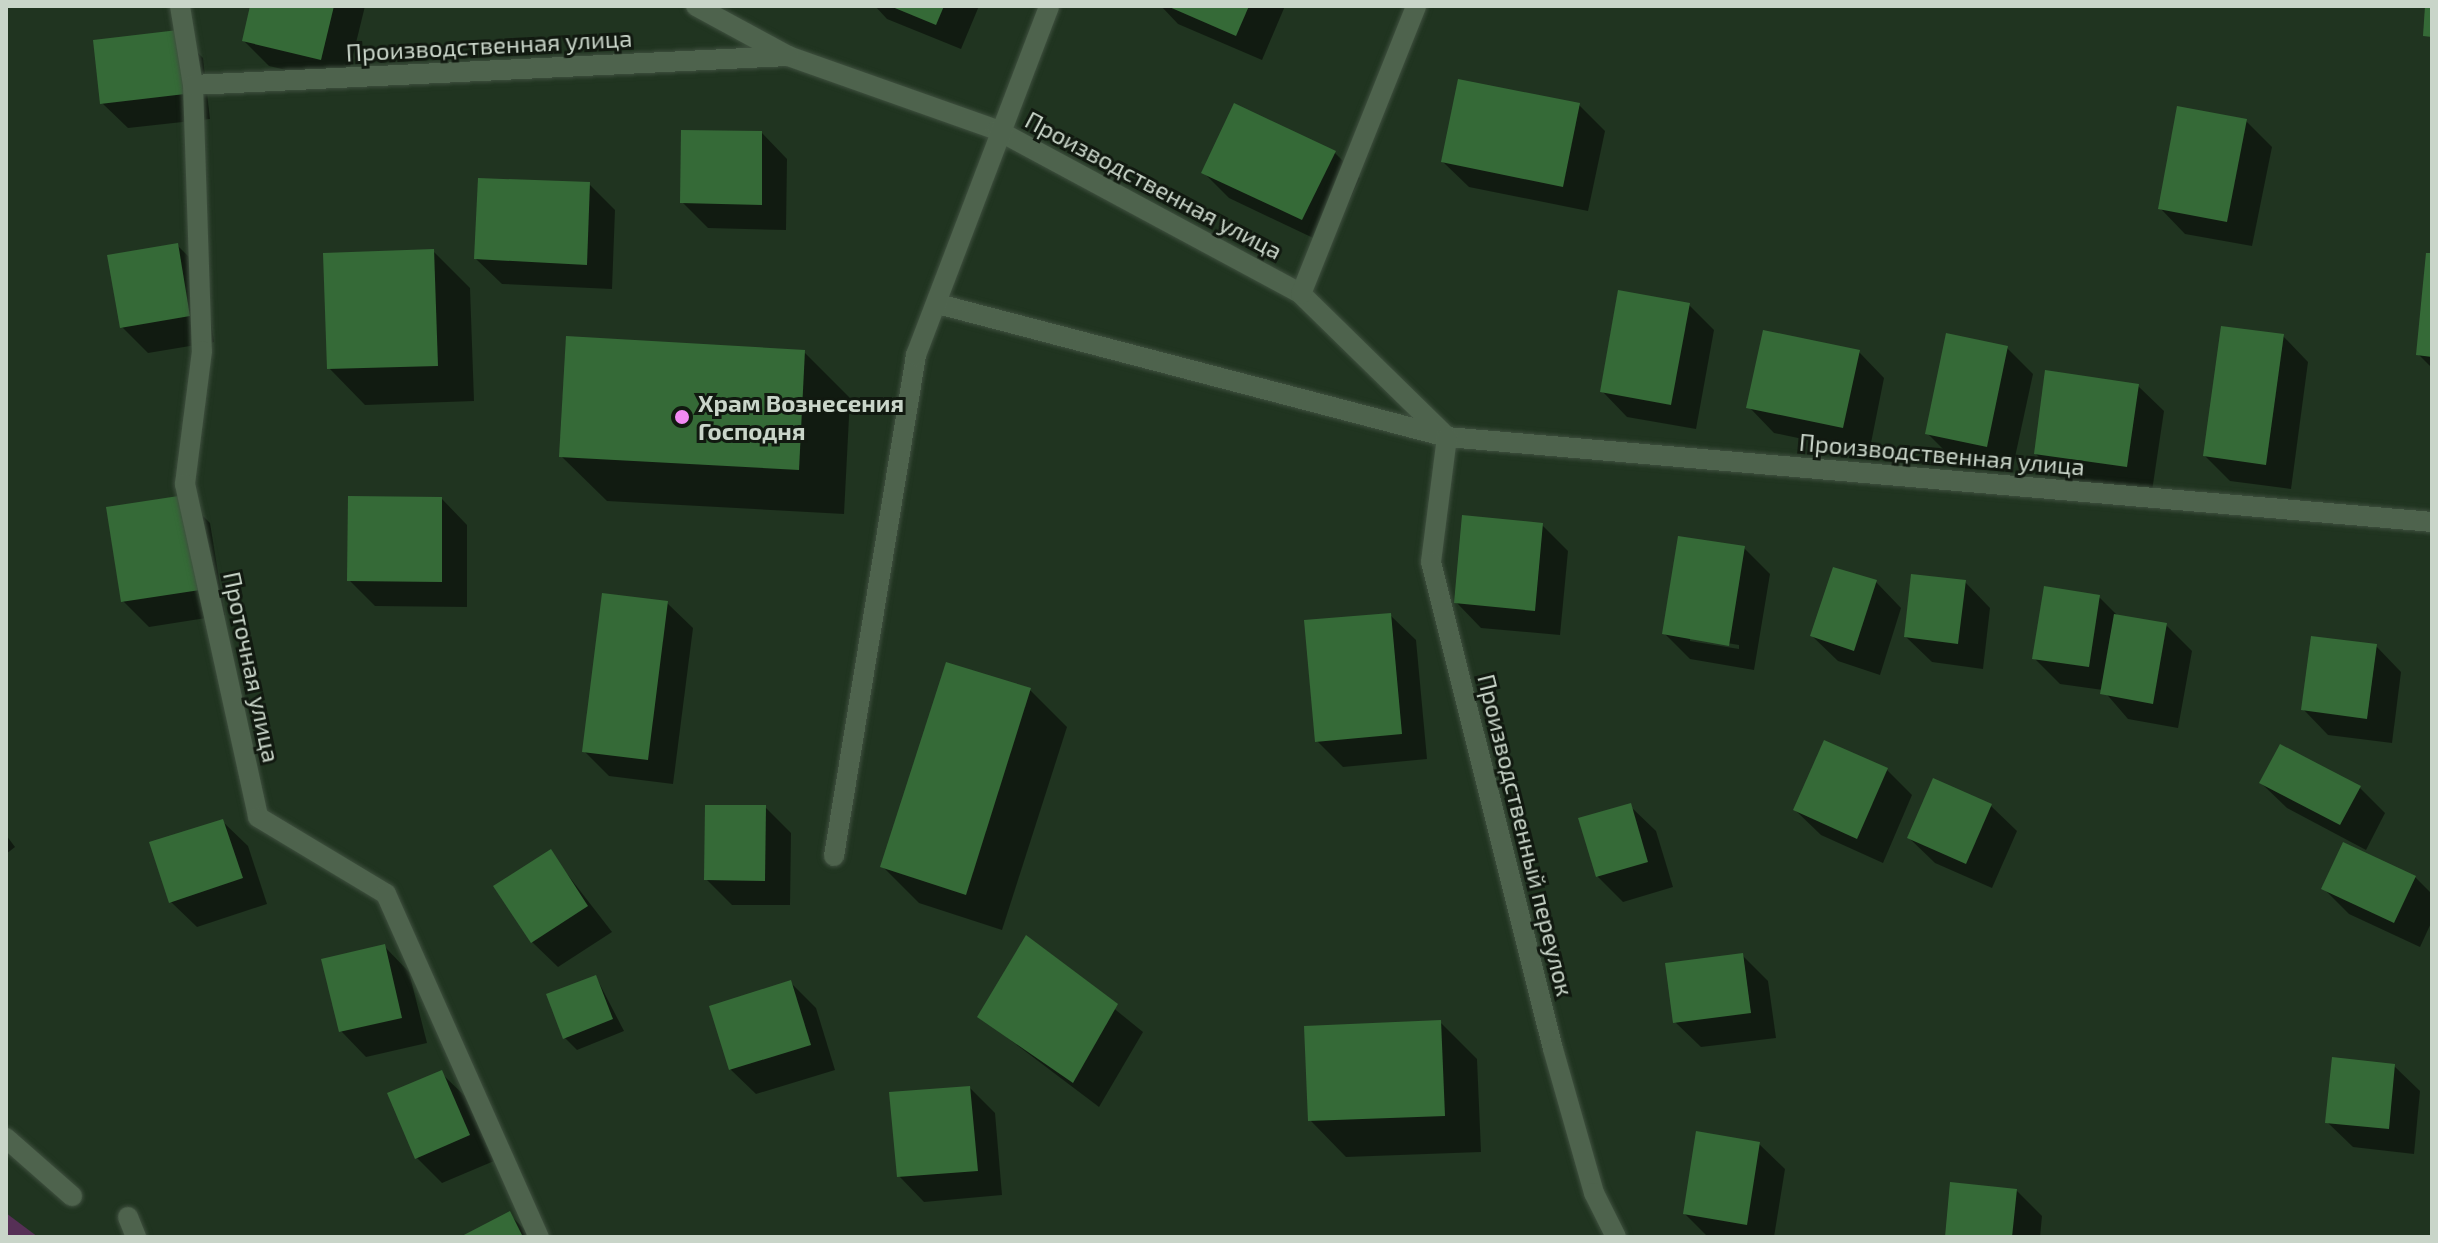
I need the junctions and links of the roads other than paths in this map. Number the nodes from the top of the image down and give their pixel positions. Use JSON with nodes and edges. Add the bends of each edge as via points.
{"nodes":[{"id":1,"x":180,"y":6,"type":"edge"},
{"id":2,"x":696,"y":6,"type":"edge"},
{"id":3,"x":1049,"y":6,"type":"edge"},
{"id":4,"x":1416,"y":6,"type":"edge"},
{"id":5,"x":788,"y":56,"type":"junction"},
{"id":6,"x":193,"y":85,"type":"junction"},
{"id":7,"x":997,"y":130,"type":"junction"},
{"id":8,"x":1301,"y":294,"type":"junction"},
{"id":9,"x":938,"y":304,"type":"junction"},
{"id":10,"x":1447,"y":437,"type":"junction"},
{"id":11,"x":2432,"y":522,"type":"edge"},
{"id":12,"x":834,"y":856,"type":"dead end"},
{"id":13,"x":6,"y":1138,"type":"edge"},
{"id":14,"x":72,"y":1196,"type":"dead end"},
{"id":15,"x":128,"y":1217,"type":"dead end"},
{"id":16,"x":136,"y":1237,"type":"edge"},
{"id":17,"x":539,"y":1237,"type":"edge"},
{"id":18,"x":1616,"y":1237,"type":"edge"}],
"edges":[{"from":1,"to":6,"type":"street","name":"Проточная улица"},
{"from":2,"to":5,"type":"street","name":"Производственная улица"},
{"from":3,"to":7,"type":"street"},
{"from":4,"to":8,"type":"street"},
{"from":5,"to":6,"type":"street","name":"Производственная улица"},
{"from":5,"to":7,"type":"street","name":"Производственная улица"},
{"from":6,"to":17,"type":"street","name":"Проточная улица","via":[[202,351],[185,484],[258,817],[386,894]]},
{"from":7,"to":8,"type":"street","name":"Производственная улица"},
{"from":7,"to":9,"type":"street"},
{"from":8,"to":10,"type":"street","name":"Производственная улица"},
{"from":9,"to":10,"type":"street","name":"Производственная улица"},
{"from":9,"to":12,"type":"street","via":[[916,355]]},
{"from":10,"to":11,"type":"street","name":"Производственная улица"},
{"from":10,"to":18,"type":"street","name":"Производственный переулок","via":[[1431,562],[1553,1049],[1594,1193]]},
{"from":13,"to":14,"type":"street"},
{"from":15,"to":16,"type":"street"}]}
